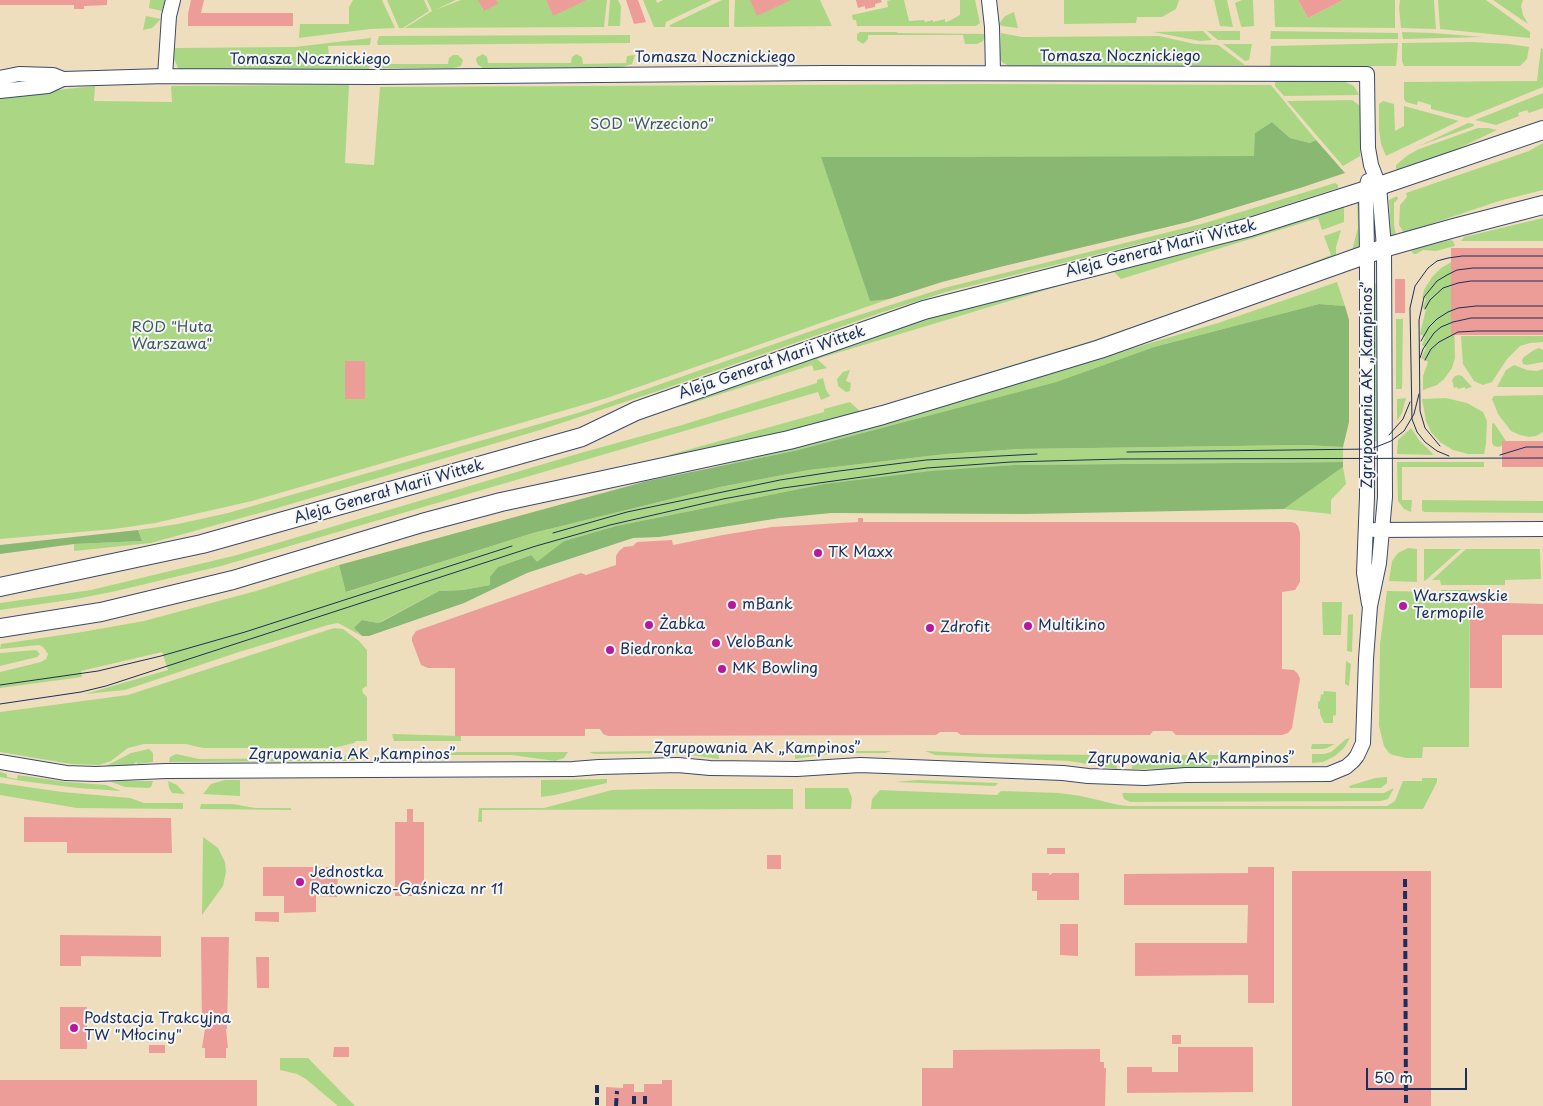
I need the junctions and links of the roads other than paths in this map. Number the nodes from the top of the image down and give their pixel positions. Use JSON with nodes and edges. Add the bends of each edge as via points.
{"nodes":[{"id":1,"x":172,"y":0,"type":"edge"},
{"id":2,"x":989,"y":0,"type":"edge"},
{"id":3,"x":993,"y":73,"type":"junction"},
{"id":4,"x":1366,"y":74,"type":"joint"},
{"id":5,"x":165,"y":76,"type":"junction"},
{"id":6,"x":0,"y":78,"type":"edge"},
{"id":7,"x":63,"y":78,"type":"junction"},
{"id":8,"x":0,"y":91,"type":"edge"},
{"id":9,"x":1543,"y":130,"type":"edge"},
{"id":10,"x":1372,"y":188,"type":"junction"},
{"id":11,"x":1543,"y":205,"type":"edge"},
{"id":12,"x":1376,"y":251,"type":"junction"},
{"id":13,"x":1543,"y":529,"type":"edge"},
{"id":14,"x":1366,"y":530,"type":"junction"},
{"id":15,"x":1382,"y":530,"type":"junction"},
{"id":16,"x":0,"y":587,"type":"edge"},
{"id":17,"x":1370,"y":606,"type":"junction"},
{"id":18,"x":0,"y":628,"type":"edge"},
{"id":19,"x":0,"y":762,"type":"edge"}],
"edges":[{"from":1,"to":5,"type":"street"},
{"from":2,"to":3,"type":"street"},
{"from":3,"to":4,"type":"street","name":"Tomasza Nocznickiego"},
{"from":3,"to":5,"type":"street","name":"Tomasza Nocznickiego","via":[[825,79]]},
{"from":4,"to":10,"type":"street","name":"Zgrupowania AK „Kampinos”"},
{"from":5,"to":7,"type":"street","name":"Tomasza Nocznickiego"},
{"from":6,"to":7,"type":"street","name":"Tomasza Nocznickiego","via":[[48,74]]},
{"from":7,"to":8,"type":"street","name":"Tomasza Nocznickiego","via":[[48,86]]},
{"from":9,"to":10,"type":"main road","name":"Aleja Generał Marii Wittek"},
{"from":10,"to":12,"type":"street","name":"Zgrupowania AK „Kampinos”"},
{"from":10,"to":16,"type":"main road","name":"Aleja Generał Marii Wittek","via":[[1250,227],[924,310],[644,408],[582,437],[202,544]]},
{"from":11,"to":12,"type":"main road"},
{"from":12,"to":14,"type":"street","name":"Zgrupowania AK „Kampinos”"},
{"from":12,"to":15,"type":"street","name":"Zgrupowania AK „Kampinos”","via":[[1385,497]]},
{"from":12,"to":18,"type":"main road","via":[[1100,349],[883,415],[789,440],[501,502],[233,580],[102,612]]},
{"from":13,"to":15,"type":"street"},
{"from":14,"to":15,"type":"street"},
{"from":14,"to":17,"type":"street","name":"Zgrupowania AK „Kampinos”","via":[[1364,573]]},
{"from":15,"to":17,"type":"street","name":"Zgrupowania AK „Kampinos”"},
{"from":17,"to":19,"type":"street","name":"Zgrupowania AK „Kampinos”","via":[[1363,743],[1353,761],[1329,774],[1149,778],[860,765],[788,769],[678,765],[96,774],[66,773]]}]}
